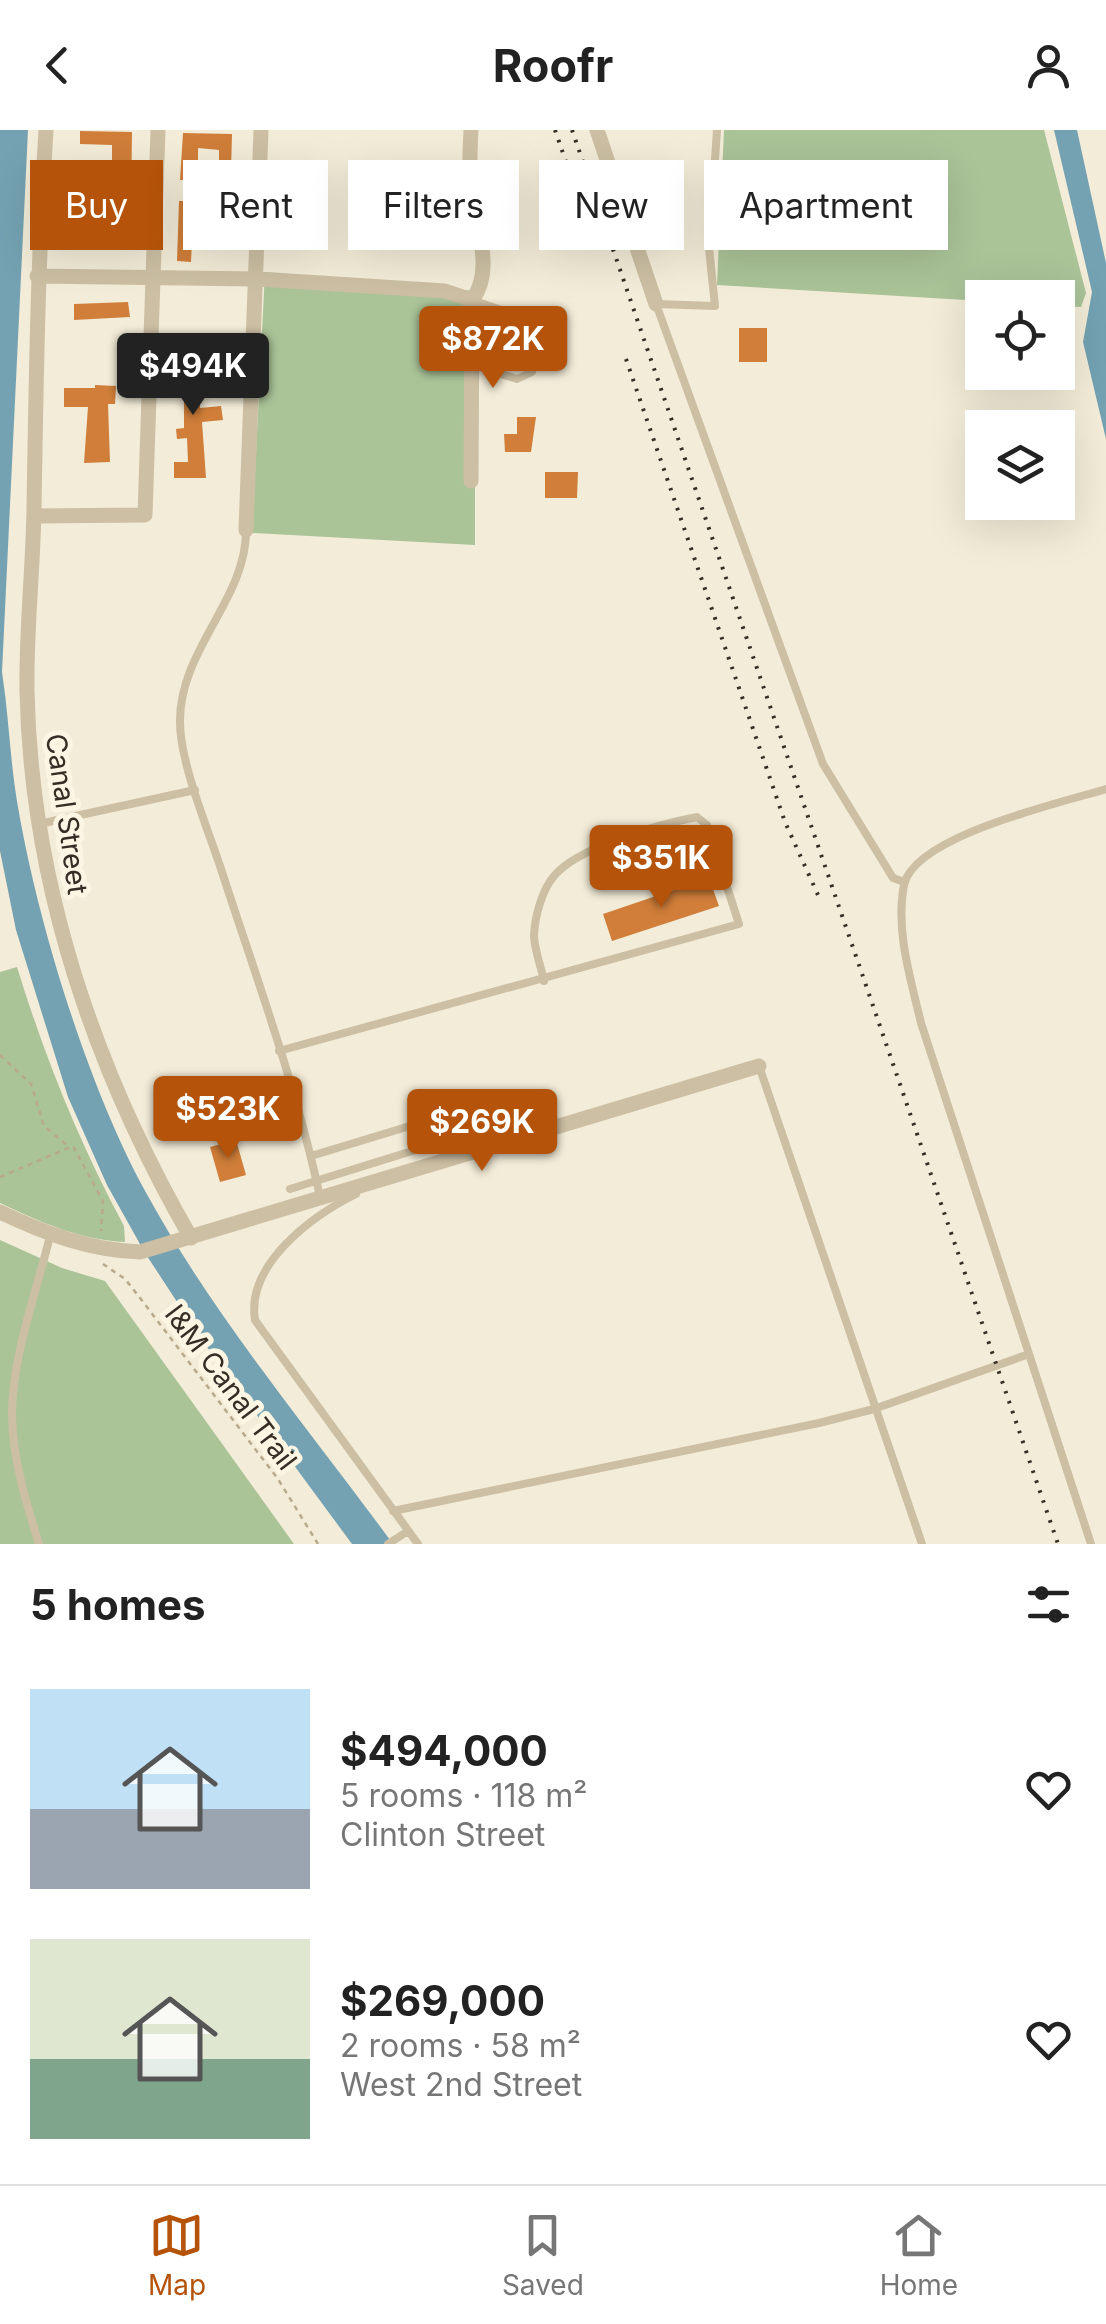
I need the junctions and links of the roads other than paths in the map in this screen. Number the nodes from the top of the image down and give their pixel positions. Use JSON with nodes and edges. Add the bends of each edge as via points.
{"nodes":[{"id":1,"x":46,"y":130,"type":"edge"},
{"id":2,"x":158,"y":130,"type":"edge"},
{"id":3,"x":261,"y":130,"type":"edge"},
{"id":4,"x":471,"y":130,"type":"edge"},
{"id":5,"x":596,"y":130,"type":"edge"},
{"id":6,"x":717,"y":130,"type":"edge"},
{"id":7,"x":37,"y":276,"type":"junction"},
{"id":8,"x":153,"y":278,"type":"junction"},
{"id":9,"x":258,"y":279,"type":"junction"},
{"id":10,"x":472,"y":300,"type":"junction"},
{"id":11,"x":656,"y":304,"type":"junction"},
{"id":12,"x":471,"y":364,"type":"junction"},
{"id":13,"x":471,"y":482,"type":"dead end"},
{"id":14,"x":34,"y":516,"type":"junction"},
{"id":15,"x":246,"y":530,"type":"joint"},
{"id":16,"x":1106,"y":789,"type":"edge"},
{"id":17,"x":195,"y":790,"type":"junction"},
{"id":18,"x":40,"y":824,"type":"junction"},
{"id":19,"x":904,"y":882,"type":"junction"},
{"id":20,"x":544,"y":981,"type":"junction"},
{"id":21,"x":279,"y":1051,"type":"junction"},
{"id":22,"x":759,"y":1066,"type":"joint"},
{"id":23,"x":441,"y":1142,"type":"junction"},
{"id":24,"x":311,"y":1156,"type":"junction"},
{"id":25,"x":447,"y":1160,"type":"junction"},
{"id":26,"x":387,"y":1178,"type":"junction"},
{"id":27,"x":290,"y":1189,"type":"dead end"},
{"id":28,"x":318,"y":1189,"type":"junction"},
{"id":29,"x":0,"y":1212,"type":"edge"},
{"id":30,"x":50,"y":1236,"type":"junction"},
{"id":31,"x":191,"y":1238,"type":"junction"},
{"id":32,"x":1029,"y":1354,"type":"junction"},
{"id":33,"x":874,"y":1409,"type":"junction"},
{"id":34,"x":394,"y":1510,"type":"junction"},
{"id":35,"x":408,"y":1531,"type":"junction"},
{"id":36,"x":39,"y":1544,"type":"edge"},
{"id":37,"x":388,"y":1544,"type":"edge"},
{"id":38,"x":418,"y":1544,"type":"edge"},
{"id":39,"x":922,"y":1544,"type":"edge"},
{"id":40,"x":1091,"y":1544,"type":"edge"}],
"edges":[{"from":1,"to":7,"type":"street","name":"Canal Street"},
{"from":2,"to":8,"type":"street"},
{"from":3,"to":9,"type":"street"},
{"from":4,"to":10,"type":"street","via":[[470,184],[483,257],[482,286]]},
{"from":5,"to":11,"type":"street"},
{"from":6,"to":11,"type":"lane","via":[[709,248],[714,306]]},
{"from":7,"to":8,"type":"street"},
{"from":7,"to":14,"type":"street","name":"Canal Street"},
{"from":8,"to":9,"type":"street"},
{"from":8,"to":14,"type":"street","via":[[145,515]]},
{"from":9,"to":10,"type":"street","via":[[445,291]]},
{"from":9,"to":15,"type":"street"},
{"from":10,"to":12,"type":"street"},
{"from":10,"to":12,"type":"lane","via":[[528,318],[534,342],[532,372],[517,380]]},
{"from":11,"to":19,"type":"lane","via":[[823,764],[893,878]]},
{"from":12,"to":13,"type":"street"},
{"from":14,"to":18,"type":"street","name":"Canal Street","via":[[27,690]]},
{"from":15,"to":17,"type":"lane","via":[[234,588],[210,624],[185,688],[180,723]]},
{"from":16,"to":19,"type":"lane","via":[[949,840],[922,856]]},
{"from":17,"to":18,"type":"lane"},
{"from":17,"to":21,"type":"lane"},
{"from":18,"to":31,"type":"street","name":"Canal Street","via":[[76,982],[136,1133]]},
{"from":19,"to":32,"type":"lane","via":[[906,954],[920,1023]]},
{"from":20,"to":20,"type":"lane","via":[[534,935],[543,894],[556,873],[652,826],[697,817],[707,825],[740,924]]},
{"from":20,"to":21,"type":"lane"},
{"from":21,"to":24,"type":"lane"},
{"from":22,"to":25,"type":"street"},
{"from":22,"to":33,"type":"lane"},
{"from":23,"to":24,"type":"lane","via":[[433,1119]]},
{"from":23,"to":25,"type":"lane"},
{"from":23,"to":28,"type":"lane"},
{"from":24,"to":28,"type":"lane"},
{"from":25,"to":26,"type":"street"},
{"from":26,"to":28,"type":"street"},
{"from":26,"to":34,"type":"lane","via":[[326,1210],[272,1261],[258,1279],[252,1304],[255,1320]]},
{"from":27,"to":28,"type":"lane"},
{"from":28,"to":31,"type":"street"},
{"from":29,"to":30,"type":"street"},
{"from":30,"to":31,"type":"street","via":[[140,1252]]},
{"from":30,"to":36,"type":"lane","via":[[12,1416]]},
{"from":32,"to":33,"type":"lane"},
{"from":32,"to":40,"type":"lane"},
{"from":33,"to":34,"type":"lane"},
{"from":33,"to":39,"type":"lane"},
{"from":34,"to":35,"type":"lane"},
{"from":35,"to":37,"type":"lane"},
{"from":35,"to":38,"type":"lane"}]}
